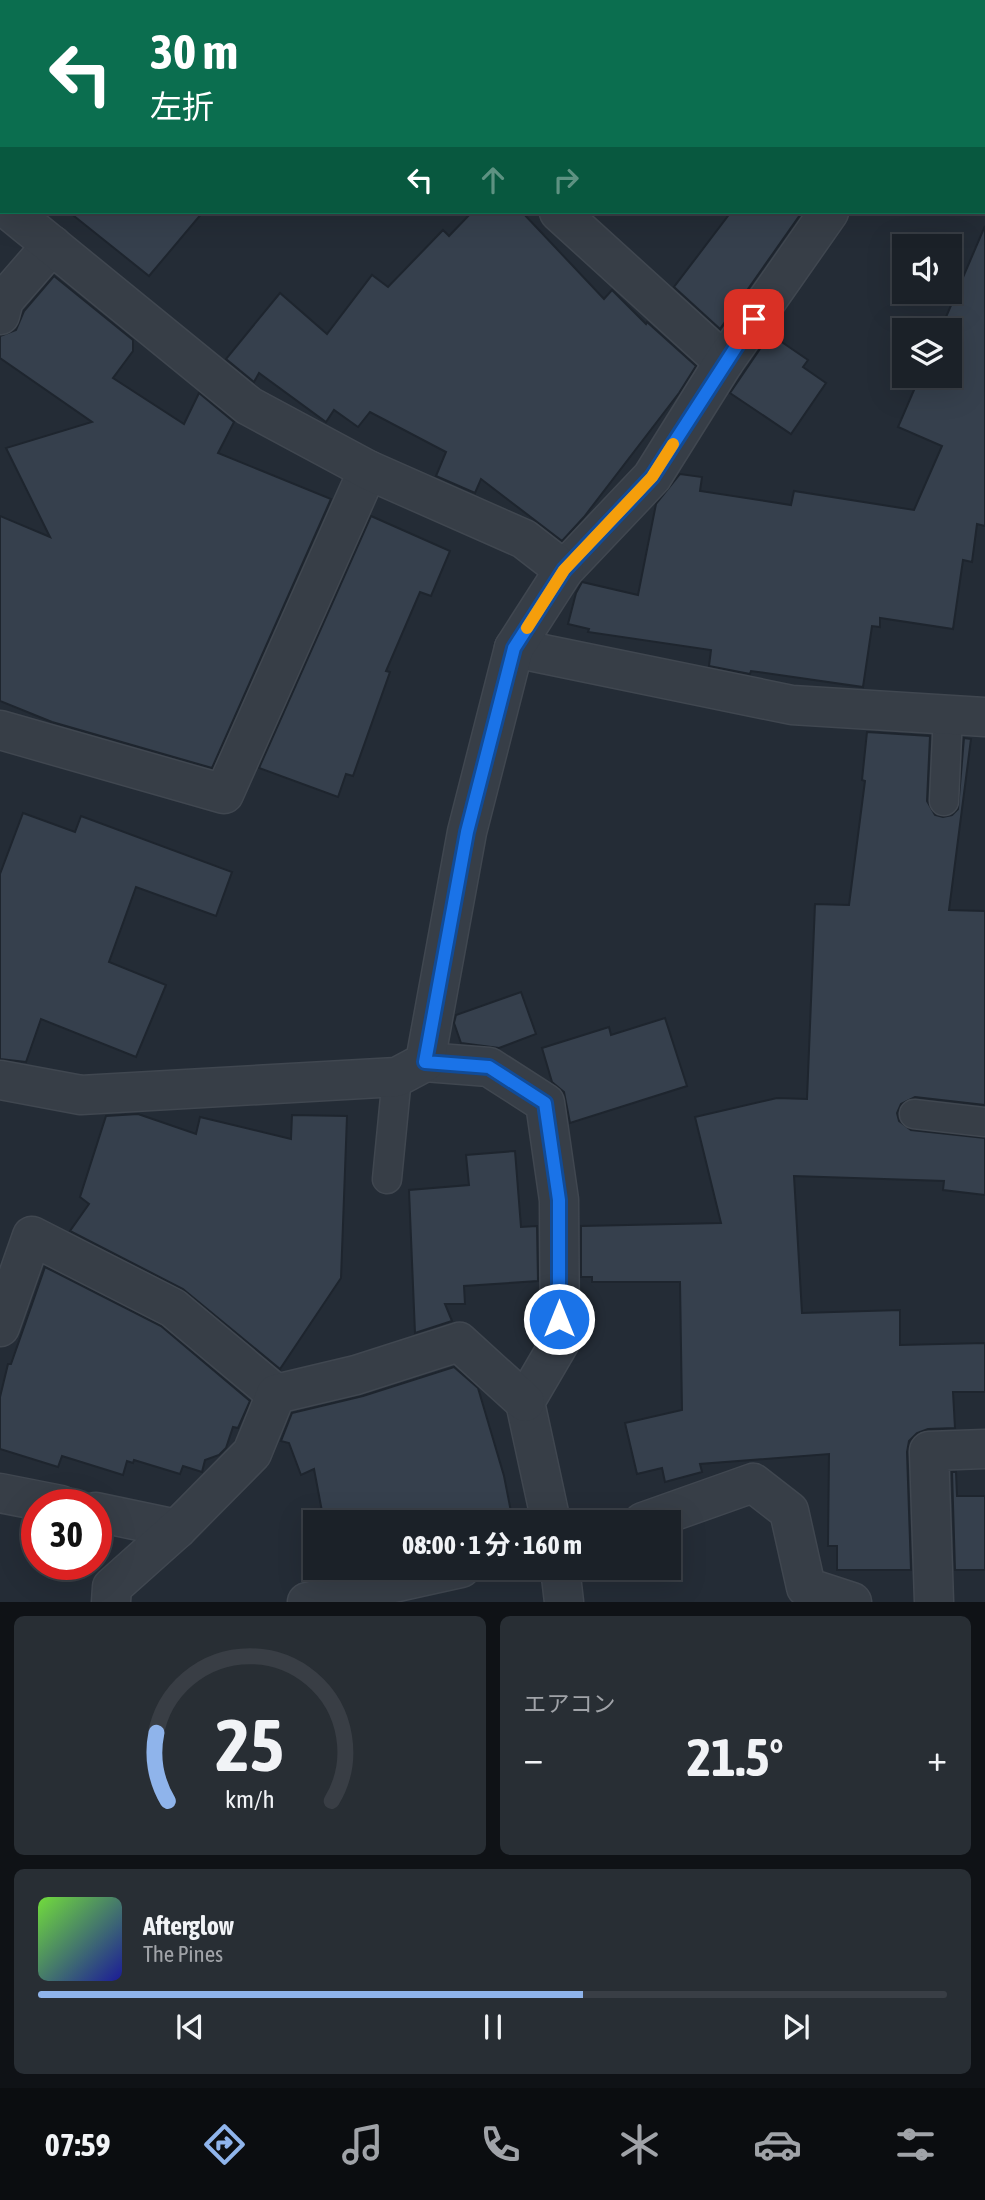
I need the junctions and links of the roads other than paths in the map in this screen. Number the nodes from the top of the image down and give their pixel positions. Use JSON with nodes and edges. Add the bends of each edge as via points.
{"nodes":[{"id":1,"x":13,"y":214,"type":"edge"},
{"id":2,"x":561,"y":214,"type":"edge"},
{"id":3,"x":828,"y":214,"type":"edge"},
{"id":4,"x":52,"y":245,"type":"junction"},
{"id":5,"x":0,"y":315,"type":"edge"},
{"id":6,"x":724,"y":362,"type":"junction"},
{"id":7,"x":368,"y":470,"type":"junction"},
{"id":8,"x":564,"y":570,"type":"junction"},
{"id":9,"x":514,"y":648,"type":"junction"},
{"id":10,"x":967,"y":716,"type":"edge"},
{"id":11,"x":0,"y":730,"type":"edge"},
{"id":12,"x":944,"y":802,"type":"dead end"},
{"id":13,"x":411,"y":1069,"type":"junction"},
{"id":14,"x":0,"y":1080,"type":"edge"},
{"id":15,"x":914,"y":1114,"type":"dead end"},
{"id":16,"x":985,"y":1122,"type":"edge"},
{"id":17,"x":387,"y":1180,"type":"dead end"},
{"id":18,"x":0,"y":1327,"type":"edge"},
{"id":19,"x":276,"y":1394,"type":"junction"},
{"id":20,"x":525,"y":1402,"type":"junction"},
{"id":21,"x":985,"y":1449,"type":"edge"},
{"id":22,"x":0,"y":1493,"type":"edge"},
{"id":23,"x":21,"y":1497,"type":"edge"},
{"id":24,"x":548,"y":1510,"type":"edge"},
{"id":25,"x":677,"y":1510,"type":"edge"},
{"id":26,"x":112,"y":1515,"type":"edge"},
{"id":27,"x":177,"y":1529,"type":"junction"},
{"id":28,"x":405,"y":1580,"type":"edge"},
{"id":29,"x":561,"y":1580,"type":"edge"},
{"id":30,"x":111,"y":1601,"type":"edge"},
{"id":31,"x":307,"y":1601,"type":"edge"},
{"id":32,"x":564,"y":1601,"type":"edge"},
{"id":33,"x":852,"y":1601,"type":"edge"},
{"id":34,"x":934,"y":1601,"type":"edge"}],
"edges":[{"from":1,"to":4,"type":"street"},
{"from":2,"to":6,"type":"street"},
{"from":3,"to":6,"type":"street"},
{"from":4,"to":5,"type":"street","via":[[4,300]]},
{"from":4,"to":7,"type":"street","via":[[249,406]]},
{"from":6,"to":8,"type":"street","via":[[652,477]]},
{"from":7,"to":8,"type":"street","via":[[524,539]]},
{"from":7,"to":11,"type":"street","via":[[223,794]]},
{"from":8,"to":9,"type":"street"},
{"from":9,"to":10,"type":"street","via":[[792,705]]},
{"from":9,"to":13,"type":"street"},
{"from":10,"to":12,"type":"lane"},
{"from":13,"to":14,"type":"street","via":[[81,1095]]},
{"from":13,"to":17,"type":"lane"},
{"from":13,"to":20,"type":"street","via":[[489,1067],[545,1103],[559,1200],[560,1342]]},
{"from":15,"to":16,"type":"lane"},
{"from":18,"to":19,"type":"street","via":[[32,1236],[173,1308]]},
{"from":19,"to":20,"type":"street","via":[[356,1375],[459,1342]]},
{"from":19,"to":27,"type":"street","via":[[252,1452]]},
{"from":20,"to":24,"type":"street"},
{"from":21,"to":34,"type":"street","via":[[929,1451]]},
{"from":22,"to":23,"type":"street"},
{"from":25,"to":33,"type":"street","via":[[752,1483],[789,1511],[806,1587]]},
{"from":26,"to":27,"type":"street"},
{"from":27,"to":30,"type":"street","via":[[112,1587]]},
{"from":28,"to":31,"type":"street"},
{"from":29,"to":32,"type":"street"}]}
